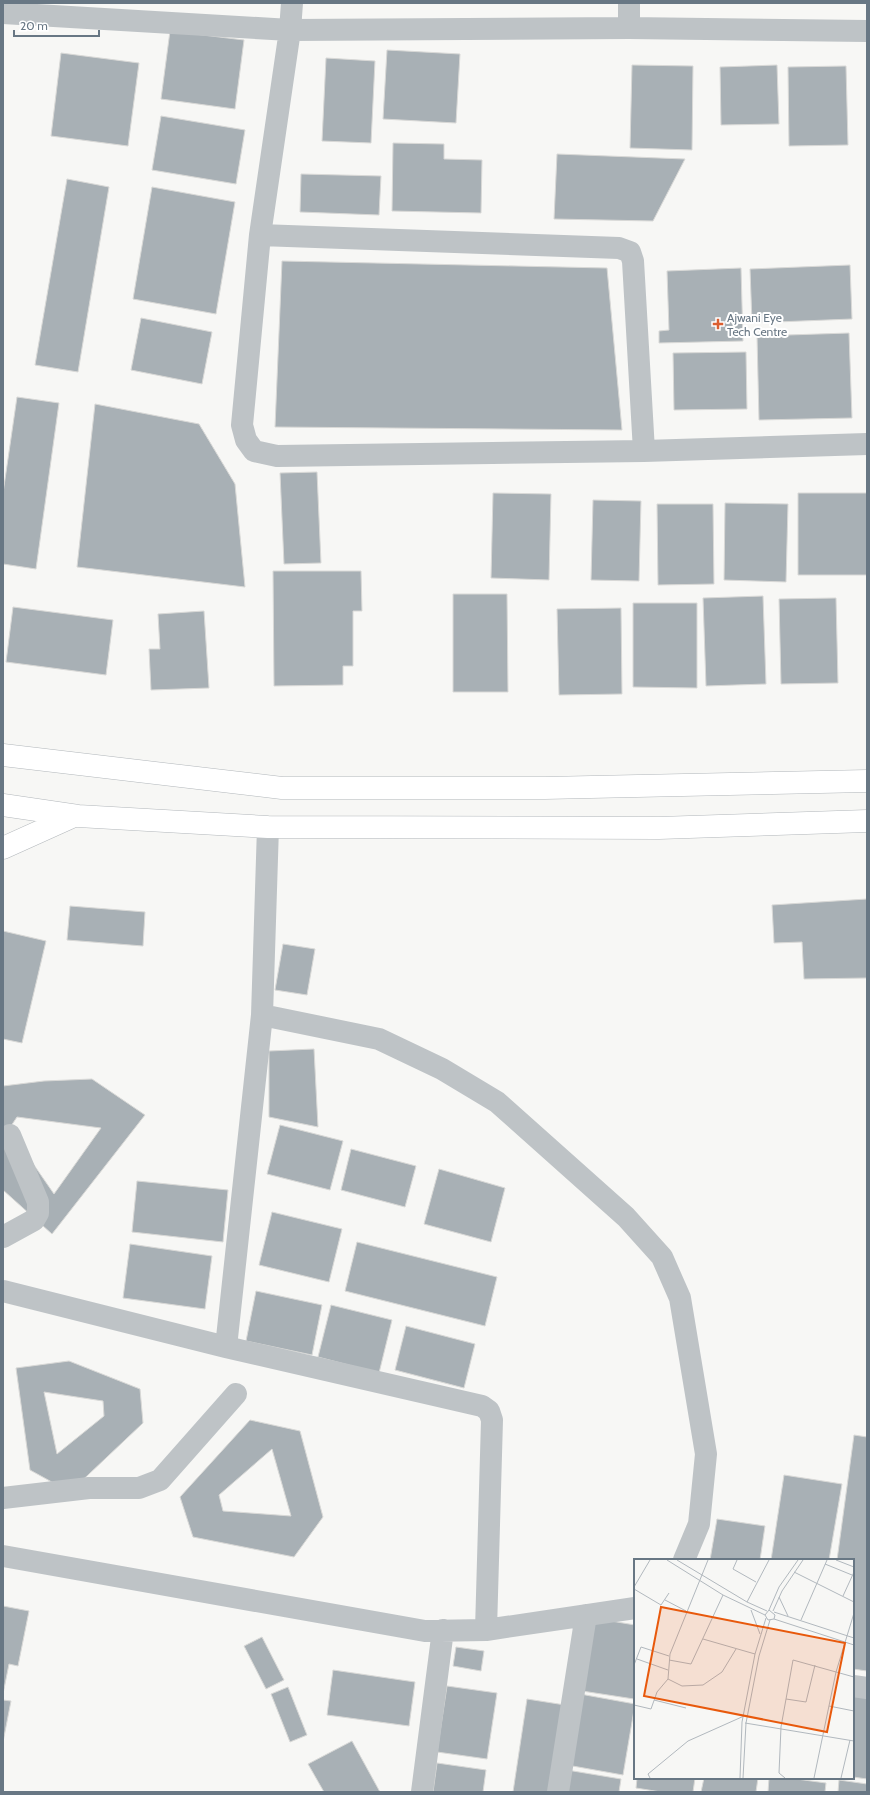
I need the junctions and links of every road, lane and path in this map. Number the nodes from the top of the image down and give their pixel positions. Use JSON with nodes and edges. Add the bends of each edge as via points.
{"nodes":[{"id":1,"x":292,"y":3,"type":"edge"},
{"id":2,"x":629,"y":3,"type":"edge"},
{"id":3,"x":3,"y":13,"type":"edge"},
{"id":4,"x":629,"y":28,"type":"junction"},
{"id":5,"x":290,"y":30,"type":"junction"},
{"id":6,"x":867,"y":30,"type":"edge"},
{"id":7,"x":260,"y":235,"type":"junction"},
{"id":8,"x":867,"y":444,"type":"edge"},
{"id":9,"x":644,"y":451,"type":"junction"},
{"id":10,"x":3,"y":756,"type":"edge"},
{"id":11,"x":867,"y":781,"type":"edge"},
{"id":12,"x":3,"y":805,"type":"edge"},
{"id":13,"x":74,"y":816,"type":"junction"},
{"id":14,"x":867,"y":821,"type":"edge"},
{"id":15,"x":268,"y":827,"type":"junction"},
{"id":16,"x":3,"y":848,"type":"edge"},
{"id":17,"x":262,"y":1015,"type":"junction"},
{"id":18,"x":10,"y":1135,"type":"dead end"},
{"id":19,"x":3,"y":1237,"type":"edge"},
{"id":20,"x":3,"y":1291,"type":"edge"},
{"id":21,"x":226,"y":1347,"type":"junction"},
{"id":22,"x":236,"y":1394,"type":"dead end"},
{"id":23,"x":3,"y":1498,"type":"edge"},
{"id":24,"x":3,"y":1556,"type":"edge"},
{"id":25,"x":684,"y":1559,"type":"edge"},
{"id":26,"x":634,"y":1608,"type":"edge"},
{"id":27,"x":586,"y":1615,"type":"junction"},
{"id":28,"x":443,"y":1630,"type":"junction"},
{"id":29,"x":486,"y":1630,"type":"junction"},
{"id":30,"x":854,"y":1686,"type":"edge"},
{"id":31,"x":867,"y":1688,"type":"edge"},
{"id":32,"x":422,"y":1792,"type":"edge"},
{"id":33,"x":558,"y":1792,"type":"edge"}],
"edges":[{"from":1,"to":5,"type":"street"},
{"from":2,"to":4,"type":"street"},
{"from":3,"to":5,"type":"street"},
{"from":4,"to":5,"type":"street"},
{"from":4,"to":6,"type":"street"},
{"from":5,"to":7,"type":"street"},
{"from":7,"to":9,"type":"street","via":[[619,248],[630,252],[633,261]]},
{"from":7,"to":9,"type":"street","via":[[242,425],[246,440],[254,451],[277,456]]},
{"from":8,"to":9,"type":"street"},
{"from":10,"to":11,"type":"main road","via":[[282,788],[545,788]]},
{"from":12,"to":13,"type":"main road"},
{"from":13,"to":15,"type":"main road"},
{"from":13,"to":16,"type":"main road"},
{"from":14,"to":15,"type":"main road","via":[[659,828]]},
{"from":15,"to":17,"type":"street"},
{"from":17,"to":21,"type":"street"},
{"from":17,"to":25,"type":"street","via":[[379,1039],[442,1069],[497,1102],[626,1217],[662,1257],[680,1298],[706,1454],[699,1524]]},
{"from":18,"to":19,"type":"street","via":[[38,1202],[38,1212],[34,1220]]},
{"from":20,"to":21,"type":"street"},
{"from":21,"to":29,"type":"street","via":[[482,1406],[489,1410],[492,1420]]},
{"from":22,"to":23,"type":"street","via":[[160,1480],[148,1486],[76,1488]]},
{"from":24,"to":28,"type":"street","via":[[425,1631]]},
{"from":26,"to":27,"type":"street"},
{"from":27,"to":29,"type":"street"},
{"from":27,"to":33,"type":"street"},
{"from":28,"to":29,"type":"street"},
{"from":28,"to":32,"type":"street"},
{"from":30,"to":31,"type":"street"}]}
